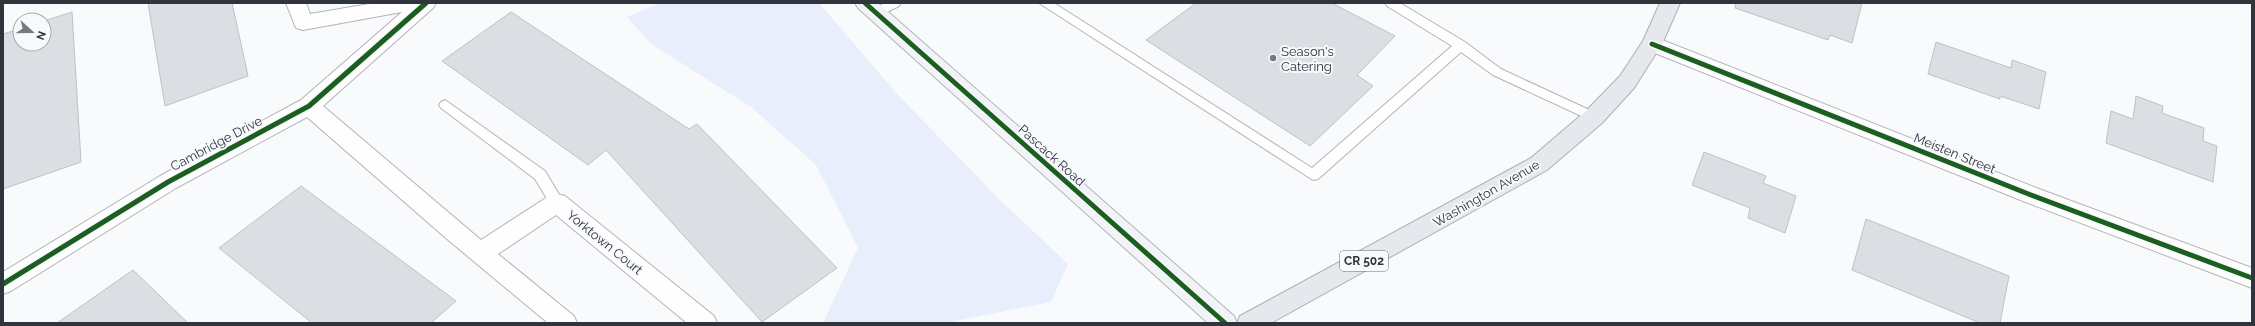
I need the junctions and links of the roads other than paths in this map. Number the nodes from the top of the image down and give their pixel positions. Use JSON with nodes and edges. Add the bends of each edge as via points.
{"nodes":[{"id":1,"x":296,"y":3,"type":"edge"},
{"id":2,"x":415,"y":3,"type":"edge"},
{"id":3,"x":426,"y":3,"type":"edge"},
{"id":4,"x":895,"y":3,"type":"edge"},
{"id":5,"x":1045,"y":3,"type":"edge"},
{"id":6,"x":1391,"y":3,"type":"edge"},
{"id":7,"x":1670,"y":3,"type":"edge"},
{"id":8,"x":870,"y":8,"type":"edge"},
{"id":9,"x":1652,"y":44,"type":"junction"},
{"id":10,"x":1461,"y":45,"type":"junction"},
{"id":11,"x":445,"y":105,"type":"dead end"},
{"id":12,"x":309,"y":106,"type":"junction"},
{"id":13,"x":1594,"y":117,"type":"junction"},
{"id":14,"x":556,"y":203,"type":"junction"},
{"id":15,"x":480,"y":253,"type":"junction"},
{"id":16,"x":2252,"y":278,"type":"edge"},
{"id":17,"x":3,"y":284,"type":"edge"},
{"id":18,"x":565,"y":323,"type":"edge"},
{"id":19,"x":705,"y":323,"type":"edge"},
{"id":20,"x":1225,"y":323,"type":"edge"},
{"id":21,"x":1249,"y":323,"type":"edge"}],
"edges":[{"from":1,"to":2,"type":"street","via":[[303,23]]},
{"from":3,"to":12,"type":"street","name":"Cambridge Drive"},
{"from":4,"to":8,"type":"lane"},
{"from":5,"to":10,"type":"lane","via":[[1313,174]]},
{"from":6,"to":10,"type":"lane"},
{"from":7,"to":9,"type":"main road","name":"Washington Avenue","number":"CR 502"},
{"from":8,"to":20,"type":"street","name":"Pascack Road"},
{"from":9,"to":13,"type":"main road","name":"Washington Avenue","number":"CR 502","via":[[1627,82]]},
{"from":9,"to":16,"type":"street","name":"Meisten Street","via":[[2031,195]]},
{"from":10,"to":13,"type":"lane","via":[[1497,72]]},
{"from":11,"to":14,"type":"lane","via":[[540,175]]},
{"from":12,"to":15,"type":"street"},
{"from":12,"to":17,"type":"street","name":"Cambridge Drive","via":[[168,182]]},
{"from":13,"to":21,"type":"main road","name":"Washington Avenue","number":"CR 502","via":[[1539,164]]},
{"from":14,"to":15,"type":"street","name":"Yorktown Court"},
{"from":14,"to":19,"type":"street","name":"Yorktown Court"},
{"from":15,"to":18,"type":"street"}]}
